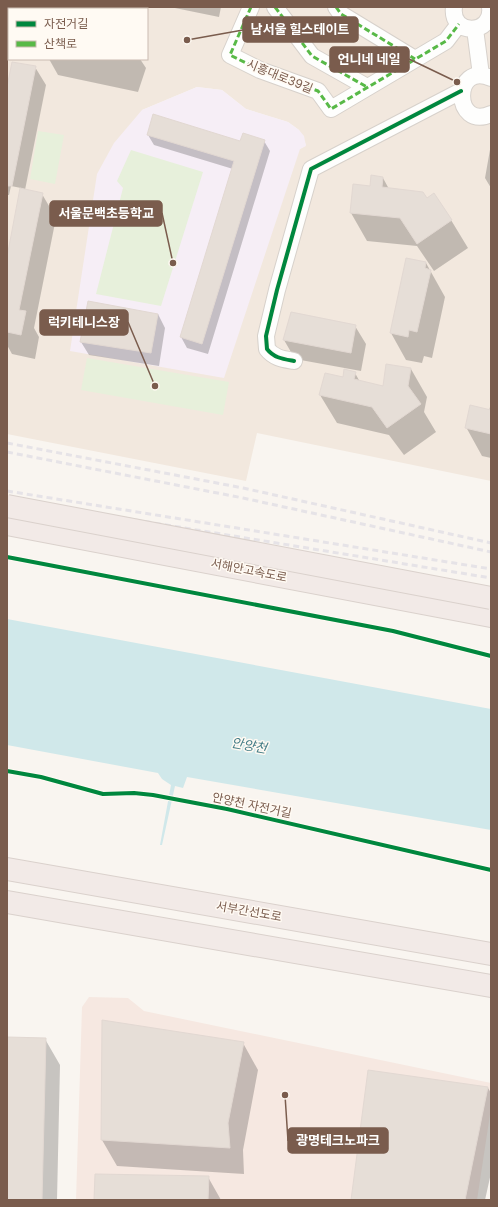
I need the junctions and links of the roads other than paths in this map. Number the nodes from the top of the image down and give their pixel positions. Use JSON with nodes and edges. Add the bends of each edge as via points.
{"nodes":[{"id":1,"x":251,"y":7,"type":"edge"},
{"id":2,"x":275,"y":7,"type":"edge"},
{"id":3,"x":336,"y":7,"type":"edge"},
{"id":4,"x":454,"y":7,"type":"edge"},
{"id":5,"x":490,"y":7,"type":"edge"},
{"id":6,"x":459,"y":24,"type":"junction"},
{"id":7,"x":475,"y":29,"type":"junction"},
{"id":8,"x":414,"y":59,"type":"junction"},
{"id":9,"x":486,"y":77,"type":"edge"},
{"id":10,"x":367,"y":87,"type":"junction"},
{"id":11,"x":462,"y":91,"type":"junction"},
{"id":12,"x":424,"y":112,"type":"junction"},
{"id":13,"x":473,"y":114,"type":"junction"},
{"id":14,"x":491,"y":114,"type":"edge"},
{"id":15,"x":294,"y":361,"type":"dead end"},
{"id":16,"x":7,"y":506,"type":"edge"},
{"id":17,"x":7,"y":524,"type":"edge"},
{"id":18,"x":491,"y":598,"type":"edge"},
{"id":19,"x":491,"y":616,"type":"edge"},
{"id":20,"x":7,"y":869,"type":"edge"},
{"id":21,"x":7,"y":902,"type":"edge"},
{"id":22,"x":491,"y":954,"type":"edge"},
{"id":23,"x":491,"y":986,"type":"edge"}],
"edges":[{"from":1,"to":10,"type":"street","name":"시흥대로39길","via":[[230,55],[260,70],[318,91],[331,109]]},
{"from":2,"to":10,"type":"street","via":[[312,56]]},
{"from":3,"to":8,"type":"street","via":[[341,14]]},
{"from":4,"to":6,"type":"street","via":[[454,15]]},
{"from":5,"to":7,"type":"street","via":[[488,20],[480,28]]},
{"from":6,"to":7,"type":"street"},
{"from":6,"to":8,"type":"street","name":"시흥대로39길","via":[[446,41]]},
{"from":7,"to":9,"type":"street"},
{"from":8,"to":10,"type":"street","name":"시흥대로39길"},
{"from":9,"to":11,"type":"street","via":[[471,78]]},
{"from":11,"to":12,"type":"street"},
{"from":11,"to":13,"type":"street","via":[[461,101]]},
{"from":12,"to":13,"type":"street","via":[[452,108]]},
{"from":12,"to":15,"type":"street","via":[[311,170],[266,336],[266,349],[271,354]]},
{"from":13,"to":14,"type":"street"},
{"from":16,"to":18,"type":"highway","name":"서해안고속도로","bridge":true},
{"from":17,"to":19,"type":"highway","name":"서해안고속도로"},
{"from":20,"to":22,"type":"highway","name":"서부간선도로"},
{"from":21,"to":23,"type":"highway"}]}
